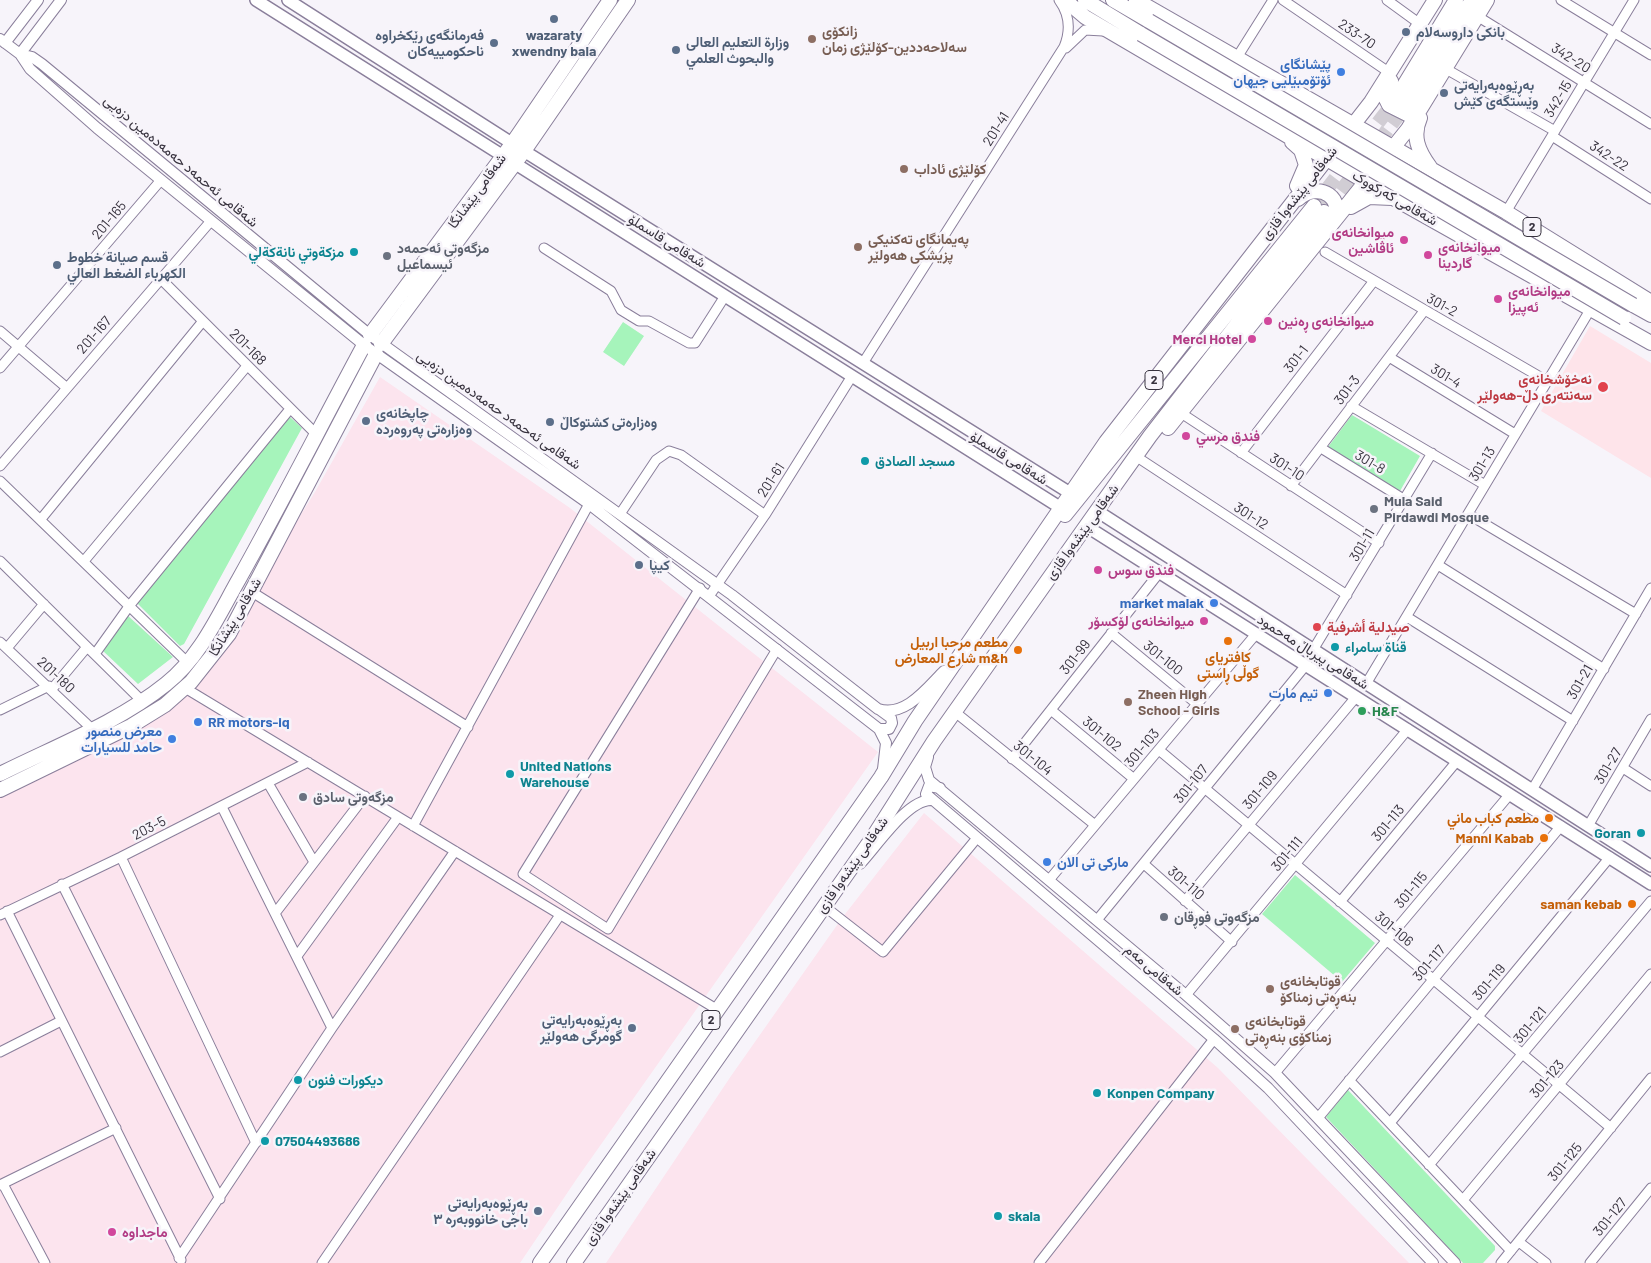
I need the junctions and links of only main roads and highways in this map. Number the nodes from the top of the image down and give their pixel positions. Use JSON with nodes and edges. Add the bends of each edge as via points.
{"nodes":[{"id":1,"x":256,"y":0,"type":"edge"},
{"id":2,"x":288,"y":0,"type":"edge"},
{"id":3,"x":610,"y":0,"type":"edge"},
{"id":4,"x":628,"y":0,"type":"edge"},
{"id":5,"x":1065,"y":0,"type":"edge"},
{"id":6,"x":1085,"y":0,"type":"edge"},
{"id":7,"x":1113,"y":0,"type":"edge"},
{"id":8,"x":1136,"y":0,"type":"edge"},
{"id":9,"x":1435,"y":0,"type":"edge"},
{"id":10,"x":1456,"y":0,"type":"edge"},
{"id":11,"x":1472,"y":0,"type":"edge"},
{"id":12,"x":1487,"y":0,"type":"edge"},
{"id":13,"x":1418,"y":27,"type":"junction"},
{"id":14,"x":1435,"y":88,"type":"junction"},
{"id":15,"x":1295,"y":91,"type":"junction"},
{"id":16,"x":1427,"y":100,"type":"junction"},
{"id":17,"x":1371,"y":102,"type":"junction"},
{"id":18,"x":1337,"y":114,"type":"junction"},
{"id":19,"x":1257,"y":117,"type":"junction"},
{"id":20,"x":1355,"y":127,"type":"junction"},
{"id":21,"x":1279,"y":132,"type":"junction"},
{"id":22,"x":512,"y":144,"type":"junction"},
{"id":23,"x":1388,"y":149,"type":"junction"},
{"id":24,"x":524,"y":152,"type":"junction"},
{"id":25,"x":1360,"y":153,"type":"junction"},
{"id":26,"x":503,"y":155,"type":"junction"},
{"id":27,"x":1332,"y":157,"type":"junction"},
{"id":28,"x":515,"y":163,"type":"junction"},
{"id":29,"x":1436,"y":172,"type":"junction"},
{"id":30,"x":1366,"y":179,"type":"junction"},
{"id":31,"x":1453,"y":182,"type":"junction"},
{"id":32,"x":1395,"y":199,"type":"junction"},
{"id":33,"x":1281,"y":215,"type":"junction"},
{"id":34,"x":1433,"y":220,"type":"junction"},
{"id":35,"x":1332,"y":225,"type":"junction"},
{"id":36,"x":1320,"y":249,"type":"junction"},
{"id":37,"x":766,"y":301,"type":"junction"},
{"id":38,"x":1651,"y":302,"type":"edge"},
{"id":39,"x":1651,"y":315,"type":"edge"},
{"id":40,"x":756,"y":316,"type":"junction"},
{"id":41,"x":1651,"y":334,"type":"edge"},
{"id":42,"x":1651,"y":343,"type":"edge"},
{"id":43,"x":373,"y":345,"type":"junction"},
{"id":44,"x":1004,"y":451,"type":"junction"},
{"id":45,"x":1135,"y":463,"type":"junction"},
{"id":46,"x":994,"y":466,"type":"junction"},
{"id":47,"x":1070,"y":493,"type":"junction"},
{"id":48,"x":1061,"y":508,"type":"junction"},
{"id":49,"x":1097,"y":511,"type":"junction"},
{"id":50,"x":1086,"y":526,"type":"junction"},
{"id":51,"x":1132,"y":534,"type":"junction"},
{"id":52,"x":262,"y":537,"type":"junction"},
{"id":53,"x":277,"y":545,"type":"junction"},
{"id":54,"x":1122,"y":549,"type":"junction"},
{"id":55,"x":1034,"y":551,"type":"junction"},
{"id":56,"x":118,"y":714,"type":"junction"},
{"id":57,"x":126,"y":728,"type":"junction"},
{"id":58,"x":0,"y":774,"type":"edge"},
{"id":59,"x":0,"y":790,"type":"edge"},
{"id":60,"x":1651,"y":866,"type":"edge"},
{"id":61,"x":1651,"y":884,"type":"edge"},
{"id":62,"x":540,"y":1263,"type":"edge"},
{"id":63,"x":574,"y":1263,"type":"edge"}],
"edges":[{"from":1,"to":26,"type":"main road","name":"شەقامی قاسملۆ"},
{"from":2,"to":22,"type":"main road","name":"شەقامی قاسملۆ"},
{"from":3,"to":22,"type":"main road","name":"شەقامی پێشانگا"},
{"from":4,"to":24,"type":"main road","name":"شەقامی پێشانگا"},
{"from":5,"to":19,"type":"main road","via":[[1085,17]]},
{"from":6,"to":41,"type":"main road","name":"شەقامی کەرکووک","bridge":true},
{"from":7,"to":39,"type":"main road","name":"شەقامی کەرکووک","bridge":true},
{"from":8,"to":15,"type":"main road"},
{"from":9,"to":13,"type":"main road"},
{"from":10,"to":11,"type":"main road","via":[[1402,101]]},
{"from":12,"to":14,"type":"main road","name":"شەقامی پێشەوا قازی"},
{"from":13,"to":14,"type":"main road","via":[[1385,92],[1386,100],[1402,112],[1411,114]]},
{"from":13,"to":17,"type":"main road"},
{"from":14,"to":16,"type":"main road","name":"شەقامی پێشەوا قازی"},
{"from":15,"to":18,"type":"main road"},
{"from":15,"to":19,"type":"main road","via":[[1302,98],[1305,110],[1296,125],[1281,128]]},
{"from":16,"to":23,"type":"main road","name":"شەقامی پێشەوا قازی","via":[[1412,124]]},
{"from":16,"to":29,"type":"main road","via":[[1416,128],[1416,137],[1421,154]]},
{"from":17,"to":18,"type":"main road","via":[[1351,116]]},
{"from":17,"to":20,"type":"main road"},
{"from":18,"to":20,"type":"main road"},
{"from":19,"to":21,"type":"main road"},
{"from":20,"to":23,"type":"main road"},
{"from":20,"to":25,"type":"main road"},
{"from":20,"to":27,"type":"main road","name":"شەقامی پێشەوا قازی"},
{"from":21,"to":27,"type":"main road"},
{"from":21,"to":33,"type":"main road","via":[[1301,150],[1306,165]]},
{"from":22,"to":24,"type":"main road","name":"شەقامی قاسملۆ"},
{"from":22,"to":26,"type":"main road","name":"شەقامی پێشانگا"},
{"from":23,"to":25,"type":"main road","number":"2"},
{"from":23,"to":29,"type":"main road","number":"2"},
{"from":23,"to":30,"type":"main road","name":"شەقامی پێشەوا قازی"},
{"from":24,"to":28,"type":"main road","name":"شەقامی پێشانگا"},
{"from":24,"to":37,"type":"main road","name":"شەقامی قاسملۆ"},
{"from":25,"to":27,"type":"main road"},
{"from":25,"to":30,"type":"main road"},
{"from":26,"to":28,"type":"main road","name":"شەقامی قاسملۆ"},
{"from":26,"to":43,"type":"main road","name":"شەقامی پێشانگا"},
{"from":27,"to":30,"type":"main road","name":"شەقامی کەرکووک"},
{"from":27,"to":33,"type":"main road","name":"شەقامی پێشەوا قازی","number":"2"},
{"from":28,"to":40,"type":"main road","name":"شەقامی قاسملۆ"},
{"from":28,"to":43,"type":"main road","name":"شەقامی پێشانگا"},
{"from":29,"to":31,"type":"main road","number":"2"},
{"from":30,"to":32,"type":"main road"},
{"from":30,"to":35,"type":"main road","name":"شەقامی پێشەوا قازی"},
{"from":31,"to":34,"type":"main road","via":[[1430,176],[1417,186],[1414,194],[1417,206]]},
{"from":31,"to":38,"type":"main road","number":"2"},
{"from":32,"to":34,"type":"main road","name":"شەقامی کەرکووک","number":"2"},
{"from":32,"to":35,"type":"main road","number":"2","via":[[1363,199]]},
{"from":33,"to":36,"type":"main road","via":[[1308,192],[1328,194],[1334,204],[1335,215]]},
{"from":33,"to":47,"type":"main road","name":"شەقامی پێشەوا قازی","number":"2"},
{"from":34,"to":42,"type":"main road","name":"شەقامی کەرکووک","number":"2"},
{"from":35,"to":36,"type":"main road","name":"شەقامی پێشەوا قازی","number":"2"},
{"from":36,"to":45,"type":"main road","name":"شەقامی پێشەوا قازی","number":"2"},
{"from":37,"to":40,"type":"main road"},
{"from":37,"to":44,"type":"main road","name":"شەقامی قاسملۆ"},
{"from":40,"to":46,"type":"main road","name":"شەقامی قاسملۆ"},
{"from":43,"to":52,"type":"main road","name":"شەقامی پێشانگا","via":[[316,435]]},
{"from":43,"to":53,"type":"main road","name":"شەقامی پێشانگا"},
{"from":44,"to":46,"type":"main road"},
{"from":44,"to":47,"type":"main road","name":"شەقامی قاسملۆ"},
{"from":45,"to":49,"type":"main road","name":"شەقامی پێشەوا قازی","number":"2"},
{"from":45,"to":55,"type":"main road","name":"شەقامی پێشەوا قازی","via":[[1150,436],[1319,209]]},
{"from":46,"to":48,"type":"main road","name":"شەقامی قاسملۆ"},
{"from":47,"to":48,"type":"main road","name":"شەقامی پێشەوا قازی","number":"2"},
{"from":48,"to":55,"type":"main road","name":"شەقامی پێشەوا قازی","number":"2"},
{"from":49,"to":50,"type":"main road","name":"شەقامی پێشەوا قازی","number":"2"},
{"from":49,"to":51,"type":"main road","name":"شەقامی پیرباڵ مەحمود"},
{"from":50,"to":54,"type":"main road","name":"شەقامی پیرباڵ مەحمود"},
{"from":50,"to":63,"type":"main road","name":"شەقامی پێشەوا قازی","number":"2","via":[[934,741],[873,837]]},
{"from":51,"to":54,"type":"main road"},
{"from":51,"to":60,"type":"main road","name":"شەقامی پیرباڵ مەحمود"},
{"from":52,"to":53,"type":"main road"},
{"from":52,"to":56,"type":"main road","name":"شەقامی پێشانگا","via":[[188,663],[167,683]]},
{"from":53,"to":57,"type":"main road","name":"شەقامی پێشانگا","via":[[229,634],[185,688],[165,705]]},
{"from":54,"to":61,"type":"main road","name":"شەقامی پیرباڵ مەحمود"},
{"from":55,"to":62,"type":"main road","name":"شەقامی پێشەوا قازی","number":"2","via":[[881,777]]},
{"from":56,"to":57,"type":"main road"},
{"from":56,"to":58,"type":"main road","name":"شەقامی پێشانگا"},
{"from":57,"to":59,"type":"main road","name":"شەقامی پێشانگا"}]}
